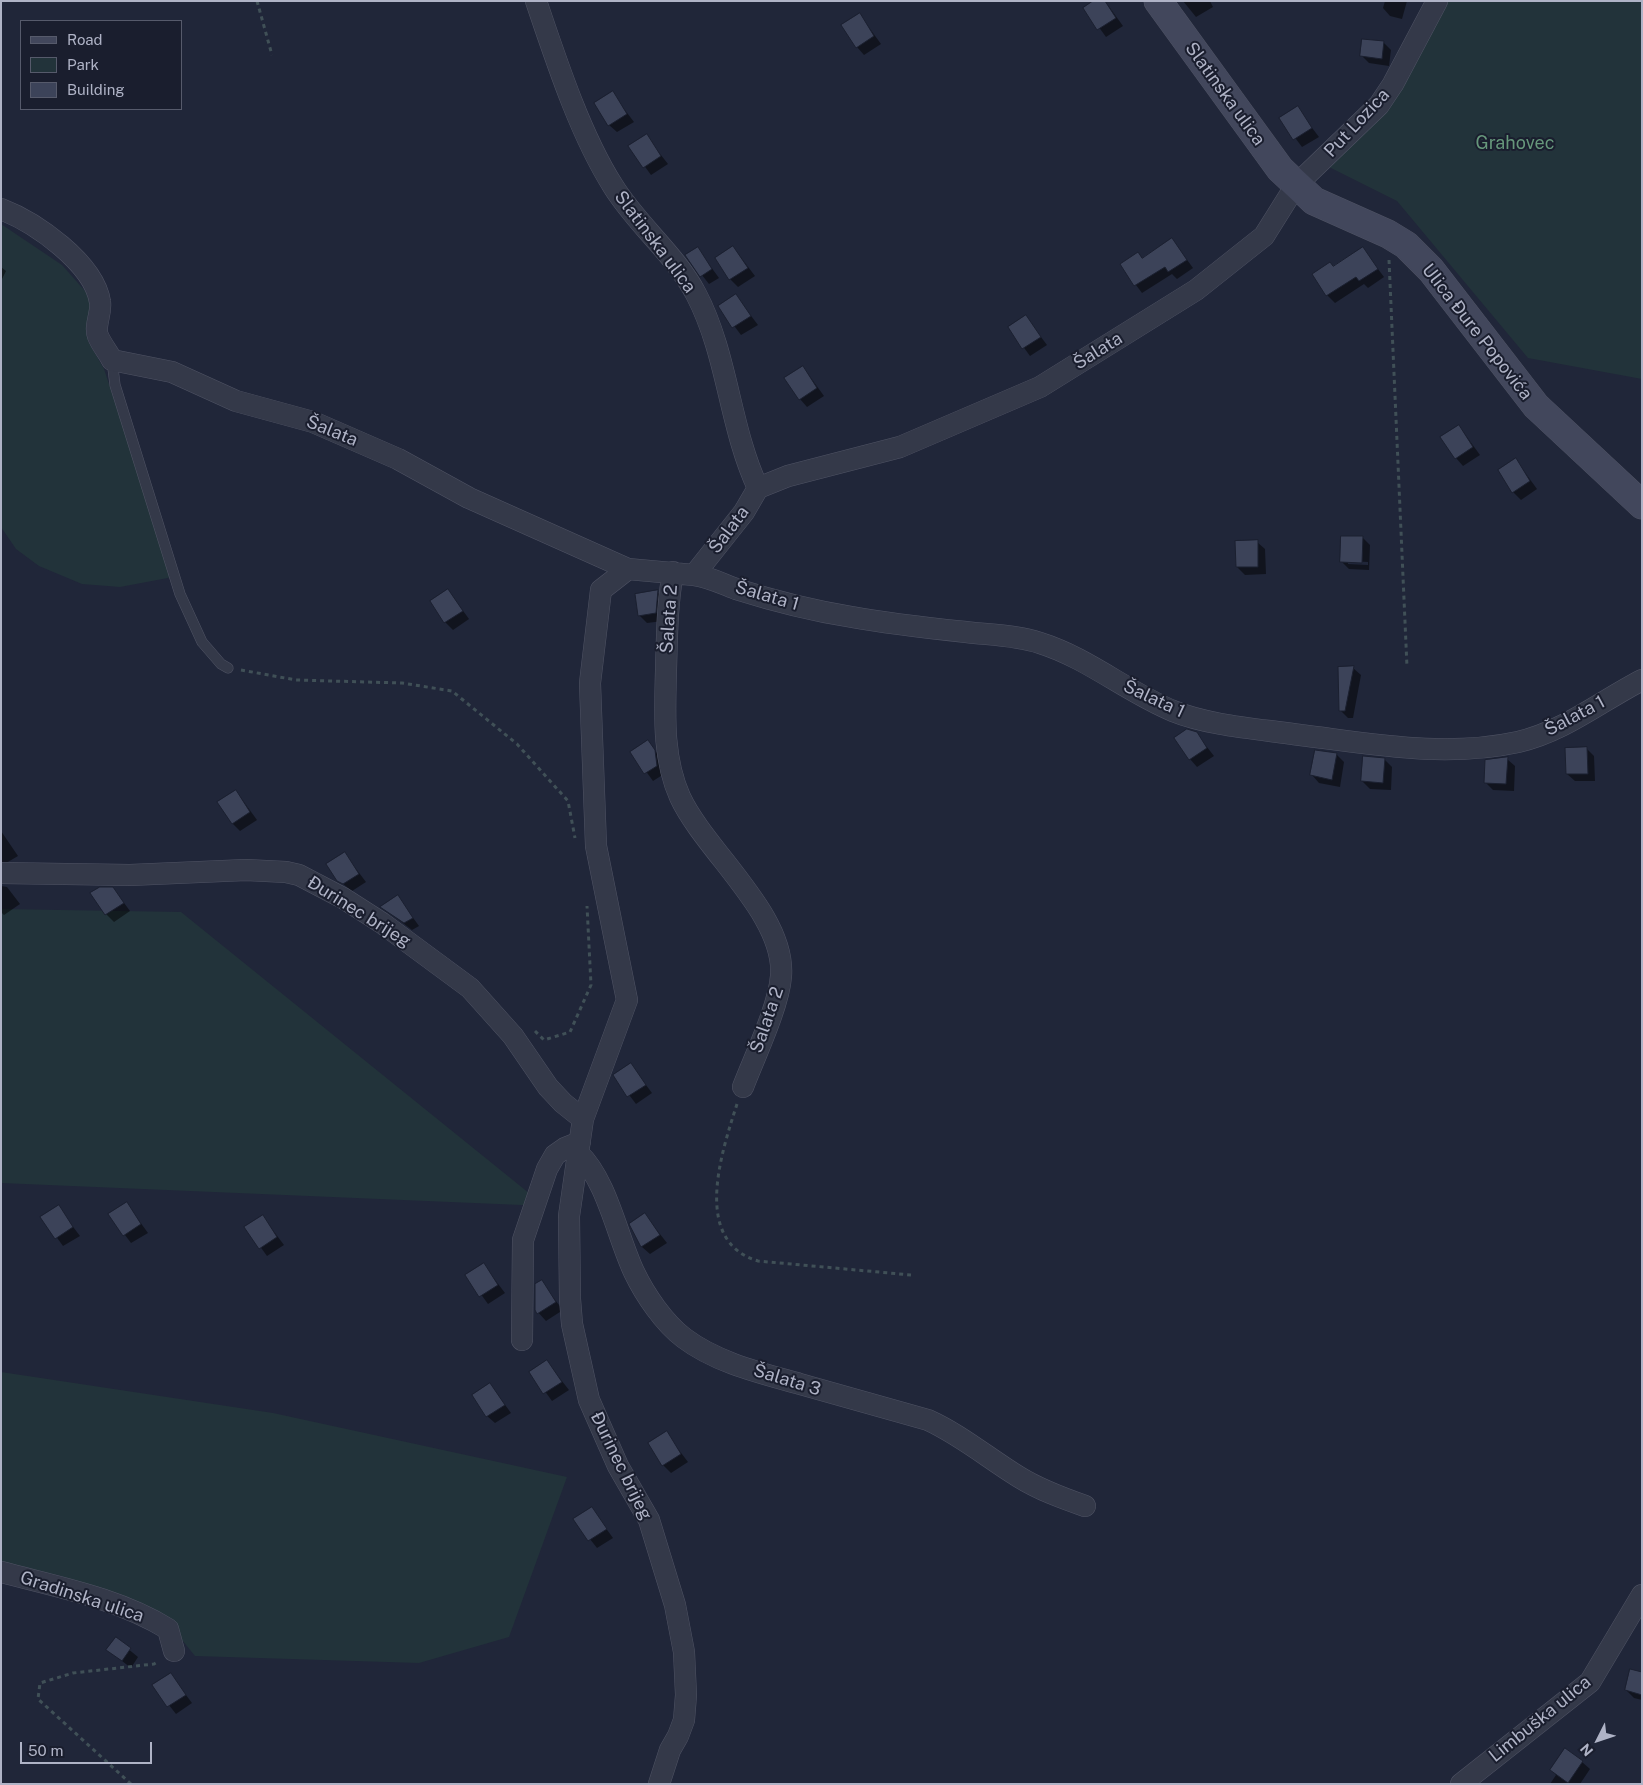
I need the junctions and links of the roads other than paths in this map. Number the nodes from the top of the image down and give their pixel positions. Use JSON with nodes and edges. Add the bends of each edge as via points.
{"nodes":[{"id":1,"x":536,"y":1,"type":"edge"},
{"id":2,"x":1158,"y":1,"type":"edge"},
{"id":3,"x":1436,"y":1,"type":"edge"},
{"id":4,"x":1296,"y":185,"type":"junction"},
{"id":5,"x":1,"y":209,"type":"edge"},
{"id":6,"x":112,"y":360,"type":"junction"},
{"id":7,"x":758,"y":488,"type":"junction"},
{"id":8,"x":1642,"y":505,"type":"edge"},
{"id":9,"x":628,"y":569,"type":"junction"},
{"id":10,"x":672,"y":572,"type":"junction"},
{"id":11,"x":694,"y":575,"type":"junction"},
{"id":12,"x":228,"y":668,"type":"road end"},
{"id":13,"x":1642,"y":680,"type":"edge"},
{"id":14,"x":1,"y":873,"type":"edge"},
{"id":15,"x":743,"y":1087,"type":"road end"},
{"id":16,"x":583,"y":1119,"type":"junction"},
{"id":17,"x":579,"y":1148,"type":"junction"},
{"id":18,"x":522,"y":1340,"type":"dead end"},
{"id":19,"x":1085,"y":1506,"type":"dead end"},
{"id":20,"x":1,"y":1572,"type":"edge"},
{"id":21,"x":1642,"y":1594,"type":"edge"},
{"id":22,"x":174,"y":1651,"type":"road end"},
{"id":23,"x":659,"y":1784,"type":"edge"},
{"id":24,"x":1462,"y":1784,"type":"edge"}],
"edges":[{"from":1,"to":7,"type":"street","name":"Slatinska ulica","via":[[580,120],[612,185],[684,274],[709,321],[739,439]]},
{"from":2,"to":4,"type":"street","name":"Slatinska ulica","via":[[1274,162]]},
{"from":3,"to":4,"type":"street","name":"Put Lozica","via":[[1379,105]]},
{"from":4,"to":7,"type":"street","name":"Šalata","via":[[1264,236],[1196,290],[1040,387],[900,447],[788,476]]},
{"from":4,"to":8,"type":"street","name":"Ulica Đure Popovića","via":[[1314,201],[1406,245],[1431,270],[1536,406]]},
{"from":5,"to":6,"type":"street","via":[[18,216],[78,261],[94,284],[100,302],[97,335]]},
{"from":6,"to":9,"type":"street","name":"Šalata","via":[[172,372],[236,401],[313,422],[398,458],[469,498]]},
{"from":6,"to":12,"type":"lane","via":[[115,385],[180,594],[202,642],[220,664]]},
{"from":7,"to":11,"type":"street","name":"Šalata","via":[[744,512]]},
{"from":9,"to":10,"type":"street","name":"Šalata"},
{"from":9,"to":16,"type":"street","name":"Đurinec brijeg","via":[[601,590],[590,683],[596,846],[627,1000]]},
{"from":10,"to":11,"type":"street","name":"Šalata"},
{"from":10,"to":15,"type":"street","name":"Šalata 2","via":[[668,604],[665,731],[674,780],[694,821],[760,911],[774,937],[780,963],[779,989]]},
{"from":11,"to":13,"type":"street","name":"Šalata 1","via":[[708,576],[735,588],[793,605],[852,617],[1039,642],[1174,712],[1253,729],[1382,747],[1464,749],[1517,742],[1550,732]]},
{"from":14,"to":16,"type":"street","name":"Đurinec brijeg","via":[[130,876],[246,870],[299,875],[382,923],[470,988],[513,1036],[548,1087]]},
{"from":16,"to":17,"type":"street","name":"Đurinec brijeg"},
{"from":17,"to":18,"type":"street","via":[[566,1148],[555,1155],[523,1240]]},
{"from":17,"to":19,"type":"street","name":"Šalata 3","via":[[598,1182],[634,1273],[654,1306],[683,1337],[714,1356],[764,1374],[928,1420],[1047,1492]]},
{"from":17,"to":23,"type":"street","name":"Đurinec brijeg","via":[[569,1216],[572,1324],[590,1400],[618,1466],[649,1520],[675,1605],[684,1652],[684,1720]]},
{"from":20,"to":22,"type":"street","name":"Gradinska ulica","via":[[89,1596],[151,1618],[168,1629]]},
{"from":21,"to":24,"type":"street","name":"Limbuška ulica","via":[[1590,1682]]}]}
